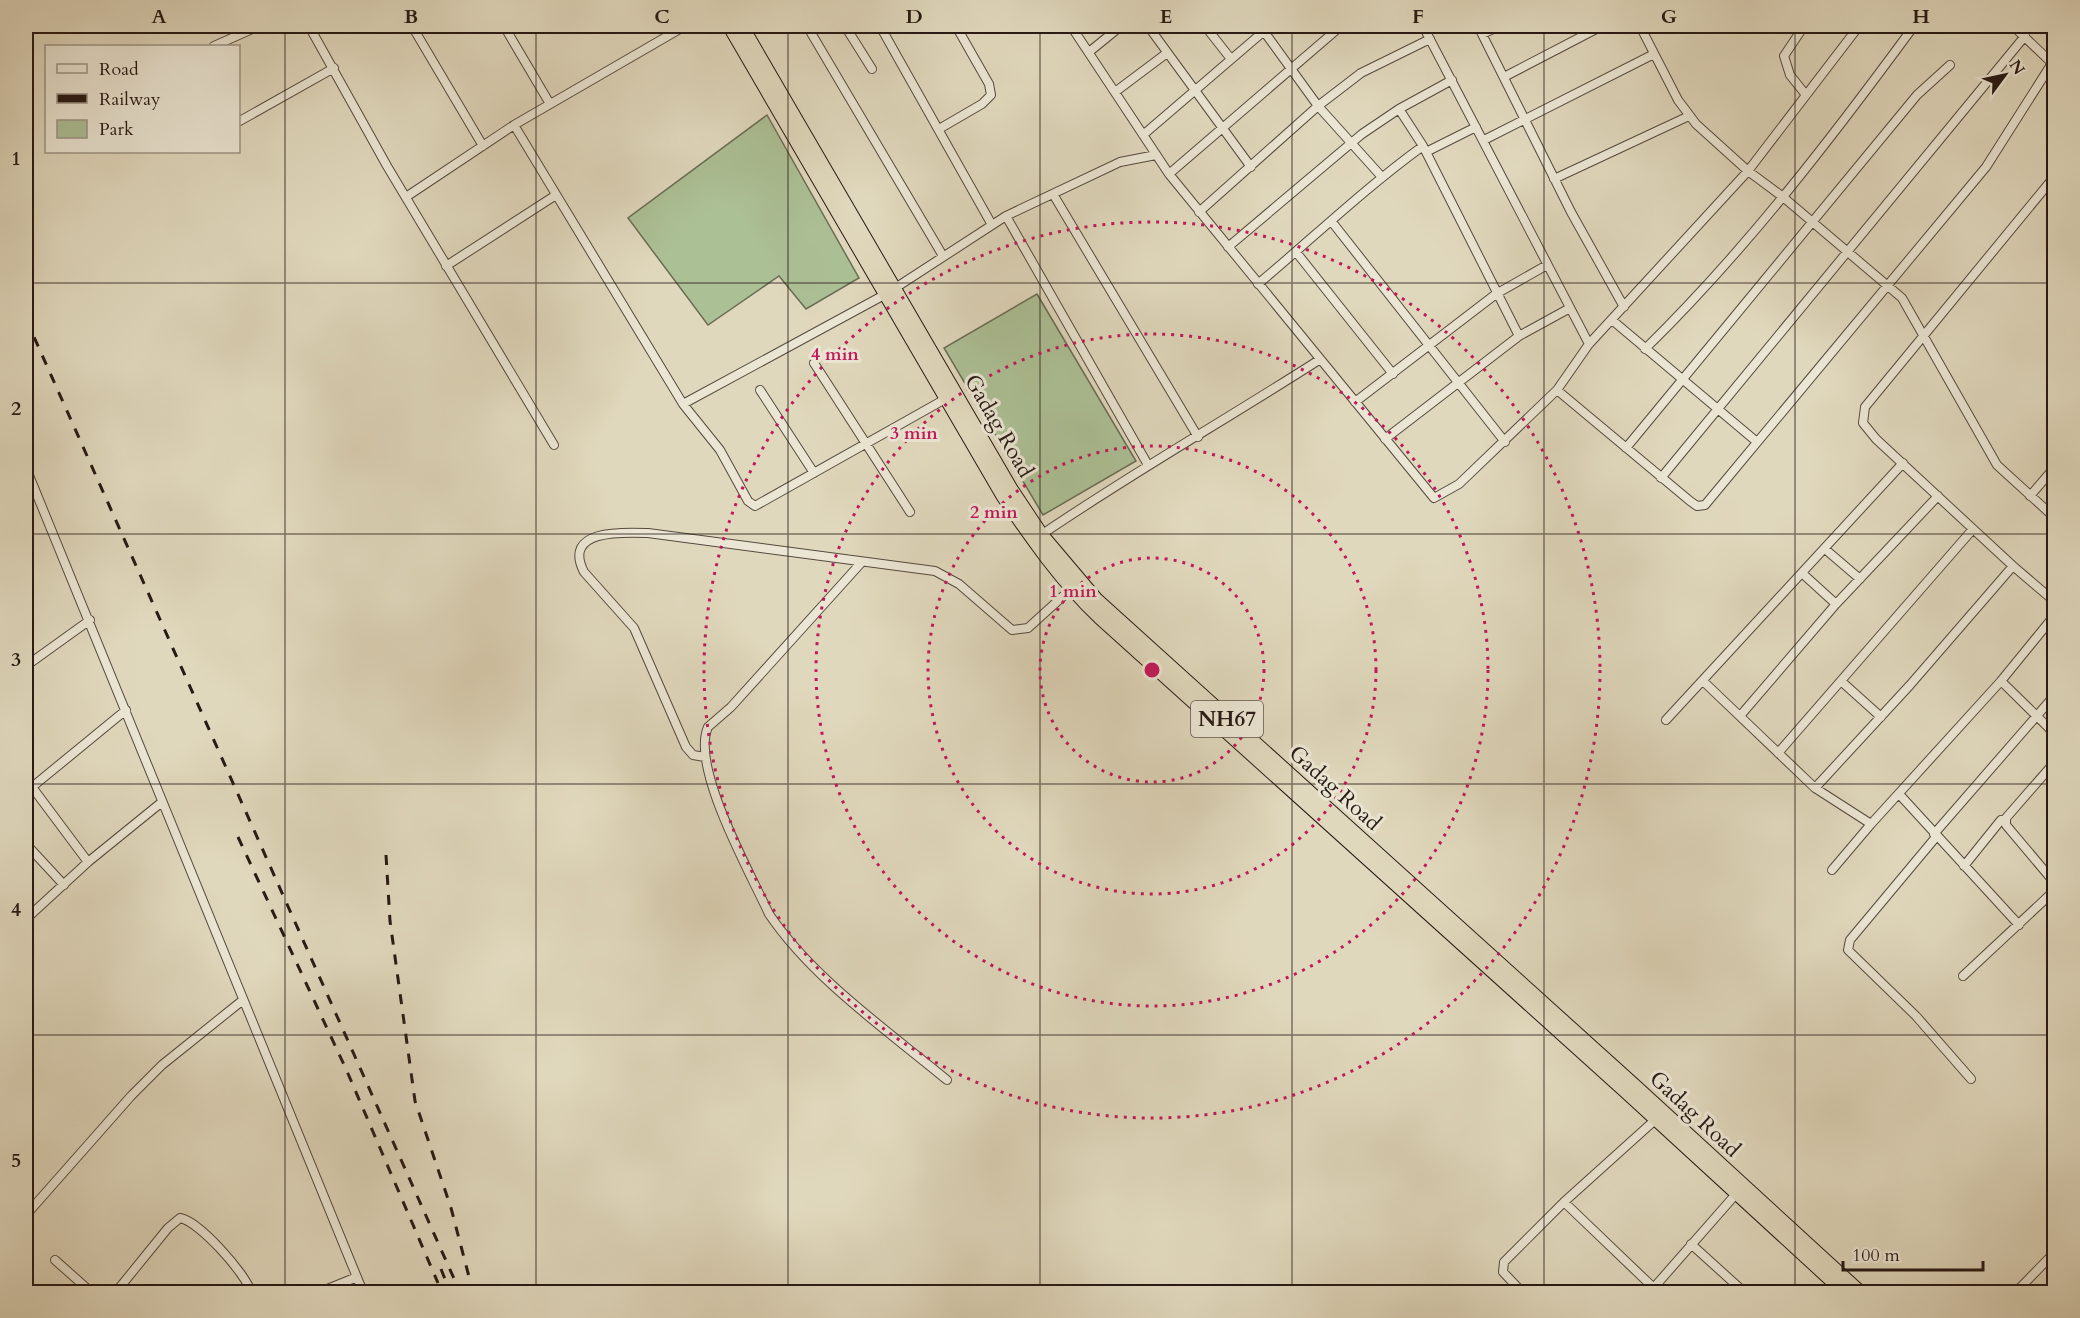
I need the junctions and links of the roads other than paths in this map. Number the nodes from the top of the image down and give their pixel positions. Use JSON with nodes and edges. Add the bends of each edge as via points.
{"nodes":[{"id":1,"x":259,"y":26,"type":"edge"},
{"id":2,"x":309,"y":26,"type":"edge"},
{"id":3,"x":412,"y":26,"type":"edge"},
{"id":4,"x":504,"y":26,"type":"edge"},
{"id":5,"x":685,"y":26,"type":"edge"},
{"id":6,"x":730,"y":26,"type":"edge"},
{"id":7,"x":741,"y":26,"type":"edge"},
{"id":8,"x":807,"y":26,"type":"edge"},
{"id":9,"x":846,"y":26,"type":"edge"},
{"id":10,"x":880,"y":26,"type":"edge"},
{"id":11,"x":956,"y":26,"type":"edge"},
{"id":12,"x":1071,"y":26,"type":"edge"},
{"id":13,"x":1121,"y":26,"type":"edge"},
{"id":14,"x":1148,"y":26,"type":"edge"},
{"id":15,"x":1205,"y":26,"type":"edge"},
{"id":16,"x":1341,"y":26,"type":"edge"},
{"id":17,"x":1423,"y":26,"type":"edge"},
{"id":18,"x":1479,"y":26,"type":"edge"},
{"id":19,"x":1500,"y":26,"type":"edge"},
{"id":20,"x":1640,"y":26,"type":"edge"},
{"id":21,"x":1804,"y":26,"type":"edge"},
{"id":22,"x":1859,"y":26,"type":"edge"},
{"id":23,"x":1914,"y":26,"type":"edge"},
{"id":24,"x":2013,"y":26,"type":"edge"},
{"id":25,"x":1264,"y":27,"type":"edge"},
{"id":26,"x":1597,"y":27,"type":"edge"},
{"id":27,"x":1482,"y":34,"type":"junction"},
{"id":28,"x":2025,"y":36,"type":"junction"},
{"id":29,"x":1430,"y":39,"type":"junction"},
{"id":30,"x":216,"y":45,"type":"edge"},
{"id":31,"x":1089,"y":52,"type":"junction"},
{"id":32,"x":1167,"y":53,"type":"junction"},
{"id":33,"x":1654,"y":54,"type":"junction"},
{"id":34,"x":1230,"y":59,"type":"junction"},
{"id":35,"x":2054,"y":62,"type":"edge"},
{"id":36,"x":1950,"y":64,"type":"dead end"},
{"id":37,"x":1290,"y":67,"type":"junction"},
{"id":38,"x":334,"y":68,"type":"junction"},
{"id":39,"x":872,"y":69,"type":"dead end"},
{"id":40,"x":1504,"y":77,"type":"junction"},
{"id":41,"x":1452,"y":80,"type":"junction"},
{"id":42,"x":1194,"y":91,"type":"junction"},
{"id":43,"x":1116,"y":92,"type":"junction"},
{"id":44,"x":1806,"y":95,"type":"junction"},
{"id":45,"x":550,"y":104,"type":"junction"},
{"id":46,"x":1318,"y":106,"type":"junction"},
{"id":47,"x":1399,"y":109,"type":"junction"},
{"id":48,"x":1689,"y":116,"type":"junction"},
{"id":49,"x":1524,"y":120,"type":"junction"},
{"id":50,"x":240,"y":121,"type":"edge"},
{"id":51,"x":514,"y":125,"type":"junction"},
{"id":52,"x":1476,"y":127,"type":"junction"},
{"id":53,"x":1221,"y":128,"type":"junction"},
{"id":54,"x":939,"y":129,"type":"junction"},
{"id":55,"x":1143,"y":135,"type":"junction"},
{"id":56,"x":1484,"y":140,"type":"junction"},
{"id":57,"x":1350,"y":144,"type":"junction"},
{"id":58,"x":483,"y":146,"type":"junction"},
{"id":59,"x":1425,"y":149,"type":"junction"},
{"id":60,"x":1156,"y":155,"type":"junction"},
{"id":61,"x":1251,"y":167,"type":"junction"},
{"id":62,"x":1748,"y":171,"type":"junction"},
{"id":63,"x":1168,"y":174,"type":"junction"},
{"id":64,"x":1381,"y":176,"type":"junction"},
{"id":65,"x":2055,"y":177,"type":"edge"},
{"id":66,"x":1554,"y":178,"type":"junction"},
{"id":67,"x":1053,"y":194,"type":"junction"},
{"id":68,"x":556,"y":195,"type":"junction"},
{"id":69,"x":406,"y":197,"type":"junction"},
{"id":70,"x":1783,"y":197,"type":"junction"},
{"id":71,"x":1199,"y":212,"type":"junction"},
{"id":72,"x":1006,"y":216,"type":"junction"},
{"id":73,"x":1332,"y":222,"type":"junction"},
{"id":74,"x":1813,"y":222,"type":"junction"},
{"id":75,"x":992,"y":225,"type":"junction"},
{"id":76,"x":1228,"y":247,"type":"junction"},
{"id":77,"x":1848,"y":251,"type":"junction"},
{"id":78,"x":1296,"y":252,"type":"junction"},
{"id":79,"x":943,"y":256,"type":"junction"},
{"id":80,"x":1547,"y":265,"type":"junction"},
{"id":81,"x":446,"y":266,"type":"junction"},
{"id":82,"x":1258,"y":284,"type":"junction"},
{"id":83,"x":1887,"y":285,"type":"junction"},
{"id":84,"x":890,"y":292,"type":"junction"},
{"id":85,"x":1496,"y":294,"type":"junction"},
{"id":86,"x":1624,"y":307,"type":"junction"},
{"id":87,"x":1570,"y":308,"type":"junction"},
{"id":88,"x":1612,"y":320,"type":"junction"},
{"id":89,"x":1519,"y":336,"type":"junction"},
{"id":90,"x":1924,"y":336,"type":"junction"},
{"id":91,"x":1589,"y":344,"type":"junction"},
{"id":92,"x":1428,"y":346,"type":"junction"},
{"id":93,"x":1645,"y":348,"type":"junction"},
{"id":94,"x":1319,"y":360,"type":"junction"},
{"id":95,"x":814,"y":363,"type":"dead end"},
{"id":96,"x":1393,"y":374,"type":"junction"},
{"id":97,"x":1682,"y":380,"type":"junction"},
{"id":98,"x":1458,"y":384,"type":"junction"},
{"id":99,"x":760,"y":390,"type":"dead end"},
{"id":100,"x":1557,"y":390,"type":"junction"},
{"id":101,"x":947,"y":398,"type":"junction"},
{"id":102,"x":1355,"y":402,"type":"junction"},
{"id":103,"x":683,"y":404,"type":"junction"},
{"id":104,"x":1717,"y":410,"type":"junction"},
{"id":105,"x":1198,"y":437,"type":"junction"},
{"id":106,"x":1385,"y":439,"type":"junction"},
{"id":107,"x":1505,"y":441,"type":"junction"},
{"id":108,"x":1757,"y":442,"type":"junction"},
{"id":109,"x":865,"y":443,"type":"junction"},
{"id":110,"x":554,"y":445,"type":"dead end"},
{"id":111,"x":1626,"y":448,"type":"junction"},
{"id":112,"x":1903,"y":463,"type":"junction"},
{"id":113,"x":1148,"y":465,"type":"junction"},
{"id":114,"x":26,"y":468,"type":"edge"},
{"id":115,"x":2055,"y":468,"type":"edge"},
{"id":116,"x":814,"y":473,"type":"junction"},
{"id":117,"x":1661,"y":478,"type":"junction"},
{"id":118,"x":1938,"y":496,"type":"junction"},
{"id":119,"x":2030,"y":496,"type":"junction"},
{"id":120,"x":910,"y":512,"type":"dead end"},
{"id":121,"x":2055,"y":517,"type":"edge"},
{"id":122,"x":1973,"y":529,"type":"junction"},
{"id":123,"x":1041,"y":535,"type":"junction"},
{"id":124,"x":1825,"y":549,"type":"junction"},
{"id":125,"x":861,"y":562,"type":"junction"},
{"id":126,"x":2013,"y":566,"type":"junction"},
{"id":127,"x":1803,"y":574,"type":"junction"},
{"id":128,"x":1860,"y":579,"type":"junction"},
{"id":129,"x":1072,"y":588,"type":"junction"},
{"id":130,"x":2055,"y":601,"type":"edge"},
{"id":131,"x":1836,"y":604,"type":"junction"},
{"id":132,"x":2055,"y":616,"type":"edge"},
{"id":133,"x":90,"y":620,"type":"junction"},
{"id":134,"x":26,"y":666,"type":"edge"},
{"id":135,"x":1841,"y":681,"type":"junction"},
{"id":136,"x":2001,"y":681,"type":"junction"},
{"id":137,"x":1704,"y":682,"type":"junction"},
{"id":138,"x":2055,"y":696,"type":"edge"},
{"id":139,"x":126,"y":710,"type":"junction"},
{"id":140,"x":1740,"y":716,"type":"junction"},
{"id":141,"x":2037,"y":716,"type":"junction"},
{"id":142,"x":1881,"y":717,"type":"junction"},
{"id":143,"x":1666,"y":720,"type":"dead end"},
{"id":144,"x":2055,"y":733,"type":"edge"},
{"id":145,"x":1778,"y":753,"type":"junction"},
{"id":146,"x":705,"y":757,"type":"junction"},
{"id":147,"x":2055,"y":763,"type":"edge"},
{"id":148,"x":26,"y":779,"type":"edge"},
{"id":149,"x":1815,"y":788,"type":"junction"},
{"id":150,"x":29,"y":790,"type":"edge"},
{"id":151,"x":1899,"y":794,"type":"junction"},
{"id":152,"x":162,"y":802,"type":"junction"},
{"id":153,"x":2001,"y":820,"type":"dead end"},
{"id":154,"x":1871,"y":824,"type":"junction"},
{"id":155,"x":1934,"y":834,"type":"junction"},
{"id":156,"x":26,"y":844,"type":"edge"},
{"id":157,"x":88,"y":862,"type":"junction"},
{"id":158,"x":1964,"y":866,"type":"junction"},
{"id":159,"x":1832,"y":870,"type":"dead end"},
{"id":160,"x":2055,"y":882,"type":"edge"},
{"id":161,"x":64,"y":885,"type":"junction"},
{"id":162,"x":2055,"y":891,"type":"edge"},
{"id":163,"x":26,"y":919,"type":"edge"},
{"id":164,"x":2019,"y":926,"type":"junction"},
{"id":165,"x":1963,"y":976,"type":"dead end"},
{"id":166,"x":243,"y":1000,"type":"junction"},
{"id":167,"x":1971,"y":1079,"type":"dead end"},
{"id":168,"x":947,"y":1080,"type":"dead end"},
{"id":169,"x":1655,"y":1120,"type":"junction"},
{"id":170,"x":1736,"y":1194,"type":"junction"},
{"id":171,"x":1564,"y":1202,"type":"junction"},
{"id":172,"x":26,"y":1215,"type":"edge"},
{"id":173,"x":1691,"y":1244,"type":"junction"},
{"id":174,"x":2055,"y":1253,"type":"edge"},
{"id":175,"x":55,"y":1260,"type":"dead end"},
{"id":176,"x":357,"y":1277,"type":"junction"},
{"id":177,"x":1654,"y":1291,"type":"edge"},
{"id":178,"x":91,"y":1293,"type":"edge"},
{"id":179,"x":116,"y":1293,"type":"edge"},
{"id":180,"x":251,"y":1293,"type":"edge"},
{"id":181,"x":320,"y":1293,"type":"edge"},
{"id":182,"x":363,"y":1293,"type":"edge"},
{"id":183,"x":1522,"y":1293,"type":"edge"},
{"id":184,"x":1744,"y":1293,"type":"edge"},
{"id":185,"x":1845,"y":1293,"type":"edge"},
{"id":186,"x":1859,"y":1293,"type":"edge"},
{"id":187,"x":2016,"y":1293,"type":"edge"}],
"edges":[{"from":1,"to":30,"type":"street"},
{"from":2,"to":38,"type":"street"},
{"from":3,"to":58,"type":"street"},
{"from":4,"to":45,"type":"street"},
{"from":5,"to":45,"type":"street"},
{"from":6,"to":84,"type":"highway","name":"Gadag Road","number":"NH67"},
{"from":7,"to":84,"type":"highway","name":"Gadag Road","number":"NH67"},
{"from":8,"to":79,"type":"street"},
{"from":9,"to":39,"type":"street"},
{"from":10,"to":54,"type":"street"},
{"from":11,"to":54,"type":"street","via":[[989,84],[991,95]]},
{"from":12,"to":31,"type":"street"},
{"from":13,"to":31,"type":"street"},
{"from":14,"to":32,"type":"street"},
{"from":15,"to":34,"type":"street"},
{"from":16,"to":37,"type":"street"},
{"from":17,"to":29,"type":"street"},
{"from":18,"to":27,"type":"street"},
{"from":19,"to":27,"type":"street"},
{"from":20,"to":33,"type":"street"},
{"from":21,"to":44,"type":"street","via":[[1784,56],[1790,75]]},
{"from":22,"to":44,"type":"street"},
{"from":23,"to":70,"type":"street"},
{"from":24,"to":28,"type":"street"},
{"from":25,"to":34,"type":"street"},
{"from":25,"to":37,"type":"street"},
{"from":26,"to":40,"type":"street"},
{"from":27,"to":40,"type":"street"},
{"from":28,"to":35,"type":"street"},
{"from":28,"to":77,"type":"street"},
{"from":29,"to":41,"type":"street"},
{"from":29,"to":46,"type":"street","via":[[1362,73]]},
{"from":31,"to":43,"type":"street"},
{"from":32,"to":42,"type":"street"},
{"from":32,"to":43,"type":"street"},
{"from":33,"to":48,"type":"street"},
{"from":33,"to":49,"type":"street"},
{"from":34,"to":42,"type":"street"},
{"from":35,"to":83,"type":"street","via":[[1986,167]]},
{"from":36,"to":74,"type":"street","via":[[1917,95]]},
{"from":37,"to":46,"type":"street"},
{"from":37,"to":53,"type":"street"},
{"from":38,"to":50,"type":"street"},
{"from":38,"to":69,"type":"street"},
{"from":40,"to":49,"type":"street"},
{"from":41,"to":47,"type":"street"},
{"from":41,"to":52,"type":"street"},
{"from":42,"to":53,"type":"street"},
{"from":42,"to":55,"type":"street"},
{"from":43,"to":55,"type":"street"},
{"from":44,"to":62,"type":"street"},
{"from":45,"to":51,"type":"street"},
{"from":46,"to":57,"type":"street"},
{"from":46,"to":61,"type":"street"},
{"from":47,"to":57,"type":"street"},
{"from":47,"to":59,"type":"street"},
{"from":48,"to":62,"type":"street"},
{"from":48,"to":66,"type":"street"},
{"from":49,"to":56,"type":"street"},
{"from":49,"to":66,"type":"street"},
{"from":51,"to":58,"type":"street"},
{"from":51,"to":68,"type":"street"},
{"from":52,"to":56,"type":"street"},
{"from":52,"to":59,"type":"street"},
{"from":53,"to":61,"type":"street"},
{"from":53,"to":63,"type":"street"},
{"from":54,"to":75,"type":"street"},
{"from":55,"to":60,"type":"street"},
{"from":56,"to":80,"type":"street"},
{"from":57,"to":64,"type":"street"},
{"from":57,"to":76,"type":"street"},
{"from":58,"to":69,"type":"street"},
{"from":59,"to":64,"type":"street"},
{"from":59,"to":85,"type":"street"},
{"from":60,"to":63,"type":"street"},
{"from":60,"to":67,"type":"street","via":[[1120,162]]},
{"from":61,"to":71,"type":"street"},
{"from":62,"to":70,"type":"street"},
{"from":62,"to":86,"type":"street"},
{"from":63,"to":71,"type":"street"},
{"from":64,"to":73,"type":"street"},
{"from":65,"to":90,"type":"street"},
{"from":66,"to":86,"type":"street"},
{"from":67,"to":72,"type":"street"},
{"from":67,"to":105,"type":"street"},
{"from":68,"to":81,"type":"street"},
{"from":68,"to":103,"type":"street"},
{"from":69,"to":81,"type":"street"},
{"from":70,"to":74,"type":"street"},
{"from":70,"to":93,"type":"street","via":[[1696,299]]},
{"from":71,"to":76,"type":"street"},
{"from":72,"to":75,"type":"street"},
{"from":72,"to":113,"type":"street"},
{"from":73,"to":78,"type":"street"},
{"from":73,"to":92,"type":"street"},
{"from":74,"to":77,"type":"street"},
{"from":74,"to":97,"type":"street"},
{"from":75,"to":79,"type":"street"},
{"from":76,"to":82,"type":"street"},
{"from":77,"to":83,"type":"street"},
{"from":77,"to":104,"type":"street"},
{"from":78,"to":82,"type":"street"},
{"from":78,"to":96,"type":"street"},
{"from":79,"to":84,"type":"street"},
{"from":80,"to":85,"type":"street"},
{"from":80,"to":87,"type":"street"},
{"from":81,"to":110,"type":"street"},
{"from":82,"to":94,"type":"street"},
{"from":83,"to":90,"type":"street","via":[[1902,298]]},
{"from":83,"to":108,"type":"street"},
{"from":84,"to":101,"type":"highway","name":"Gadag Road","number":"NH67"},
{"from":84,"to":103,"type":"street"},
{"from":84,"to":123,"type":"highway","name":"Gadag Road","number":"NH67"},
{"from":85,"to":89,"type":"street"},
{"from":85,"to":92,"type":"street"},
{"from":86,"to":88,"type":"street"},
{"from":87,"to":89,"type":"street"},
{"from":87,"to":91,"type":"street"},
{"from":88,"to":91,"type":"street"},
{"from":88,"to":93,"type":"street"},
{"from":89,"to":98,"type":"street"},
{"from":90,"to":112,"type":"street","via":[[1863,412],[1863,423]]},
{"from":90,"to":119,"type":"street","via":[[1997,465]]},
{"from":91,"to":100,"type":"street"},
{"from":92,"to":96,"type":"street"},
{"from":92,"to":98,"type":"street"},
{"from":93,"to":97,"type":"street"},
{"from":94,"to":102,"type":"street"},
{"from":94,"to":105,"type":"street"},
{"from":95,"to":109,"type":"street"},
{"from":96,"to":102,"type":"street"},
{"from":97,"to":104,"type":"street"},
{"from":97,"to":111,"type":"street"},
{"from":98,"to":106,"type":"street"},
{"from":98,"to":107,"type":"street"},
{"from":99,"to":116,"type":"street"},
{"from":100,"to":107,"type":"street"},
{"from":100,"to":111,"type":"street"},
{"from":101,"to":109,"type":"street"},
{"from":101,"to":129,"type":"highway","name":"Gadag Road","number":"NH67","via":[[1009,504]]},
{"from":102,"to":106,"type":"street"},
{"from":103,"to":116,"type":"street","via":[[720,450],[751,505],[762,504]]},
{"from":104,"to":108,"type":"street"},
{"from":104,"to":117,"type":"street"},
{"from":105,"to":113,"type":"street"},
{"from":106,"to":107,"type":"street","via":[[1434,498],[1459,484]]},
{"from":108,"to":117,"type":"street","via":[[1710,502],[1701,507]]},
{"from":109,"to":116,"type":"street"},
{"from":109,"to":120,"type":"street"},
{"from":111,"to":117,"type":"street"},
{"from":112,"to":118,"type":"street"},
{"from":112,"to":124,"type":"street"},
{"from":113,"to":123,"type":"street"},
{"from":114,"to":133,"type":"street"},
{"from":115,"to":119,"type":"street"},
{"from":118,"to":122,"type":"street"},
{"from":118,"to":128,"type":"street"},
{"from":119,"to":121,"type":"street"},
{"from":122,"to":126,"type":"street"},
{"from":122,"to":135,"type":"street"},
{"from":123,"to":186,"type":"highway","name":"Gadag Road","number":"NH67","via":[[1106,610]]},
{"from":124,"to":127,"type":"street"},
{"from":124,"to":128,"type":"street"},
{"from":125,"to":129,"type":"street","via":[[948,576],[1012,630],[1028,628]]},
{"from":125,"to":146,"type":"street","via":[[731,707],[708,727]]},
{"from":125,"to":146,"type":"street","via":[[636,532],[608,532],[588,542],[579,557],[584,572],[634,628],[686,747],[693,755]]},
{"from":126,"to":130,"type":"street"},
{"from":126,"to":142,"type":"street"},
{"from":127,"to":131,"type":"street"},
{"from":127,"to":137,"type":"street"},
{"from":128,"to":131,"type":"street"},
{"from":129,"to":169,"type":"highway","name":"Gadag Road","number":"NH67"},
{"from":131,"to":140,"type":"street"},
{"from":132,"to":136,"type":"street"},
{"from":133,"to":134,"type":"street"},
{"from":133,"to":139,"type":"street"},
{"from":135,"to":142,"type":"street"},
{"from":135,"to":145,"type":"street"},
{"from":136,"to":141,"type":"street"},
{"from":136,"to":151,"type":"street"},
{"from":137,"to":140,"type":"street"},
{"from":137,"to":143,"type":"street"},
{"from":138,"to":141,"type":"street"},
{"from":139,"to":150,"type":"street"},
{"from":139,"to":152,"type":"street"},
{"from":140,"to":145,"type":"street"},
{"from":141,"to":144,"type":"street"},
{"from":141,"to":155,"type":"street"},
{"from":142,"to":149,"type":"street"},
{"from":145,"to":149,"type":"street"},
{"from":146,"to":168,"type":"street","via":[[717,802],[779,929],[840,992]]},
{"from":147,"to":160,"type":"street","via":[[2006,818],[2006,825]]},
{"from":148,"to":150,"type":"street"},
{"from":149,"to":154,"type":"street"},
{"from":150,"to":157,"type":"street"},
{"from":151,"to":154,"type":"street"},
{"from":151,"to":155,"type":"street"},
{"from":152,"to":157,"type":"street"},
{"from":152,"to":166,"type":"street"},
{"from":153,"to":158,"type":"street"},
{"from":154,"to":159,"type":"street"},
{"from":155,"to":158,"type":"street"},
{"from":155,"to":167,"type":"street","via":[[1936,837],[1850,940],[1848,950],[1916,1016]]},
{"from":156,"to":161,"type":"street"},
{"from":157,"to":161,"type":"street"},
{"from":158,"to":164,"type":"street"},
{"from":161,"to":163,"type":"street"},
{"from":162,"to":164,"type":"street"},
{"from":164,"to":165,"type":"street"},
{"from":166,"to":172,"type":"street","via":[[138,1088]]},
{"from":166,"to":176,"type":"street"},
{"from":169,"to":170,"type":"highway","name":"Gadag Road","number":"NH67"},
{"from":169,"to":171,"type":"street"},
{"from":170,"to":173,"type":"street"},
{"from":170,"to":185,"type":"highway","name":"Gadag Road","number":"NH67"},
{"from":171,"to":177,"type":"street"},
{"from":171,"to":183,"type":"street","via":[[1502,1266],[1506,1278]]},
{"from":173,"to":177,"type":"street"},
{"from":173,"to":184,"type":"street"},
{"from":174,"to":187,"type":"street"},
{"from":175,"to":178,"type":"street"},
{"from":176,"to":181,"type":"street"},
{"from":176,"to":182,"type":"street"},
{"from":179,"to":180,"type":"street","via":[[180,1218],[202,1232],[238,1270]]}]}
